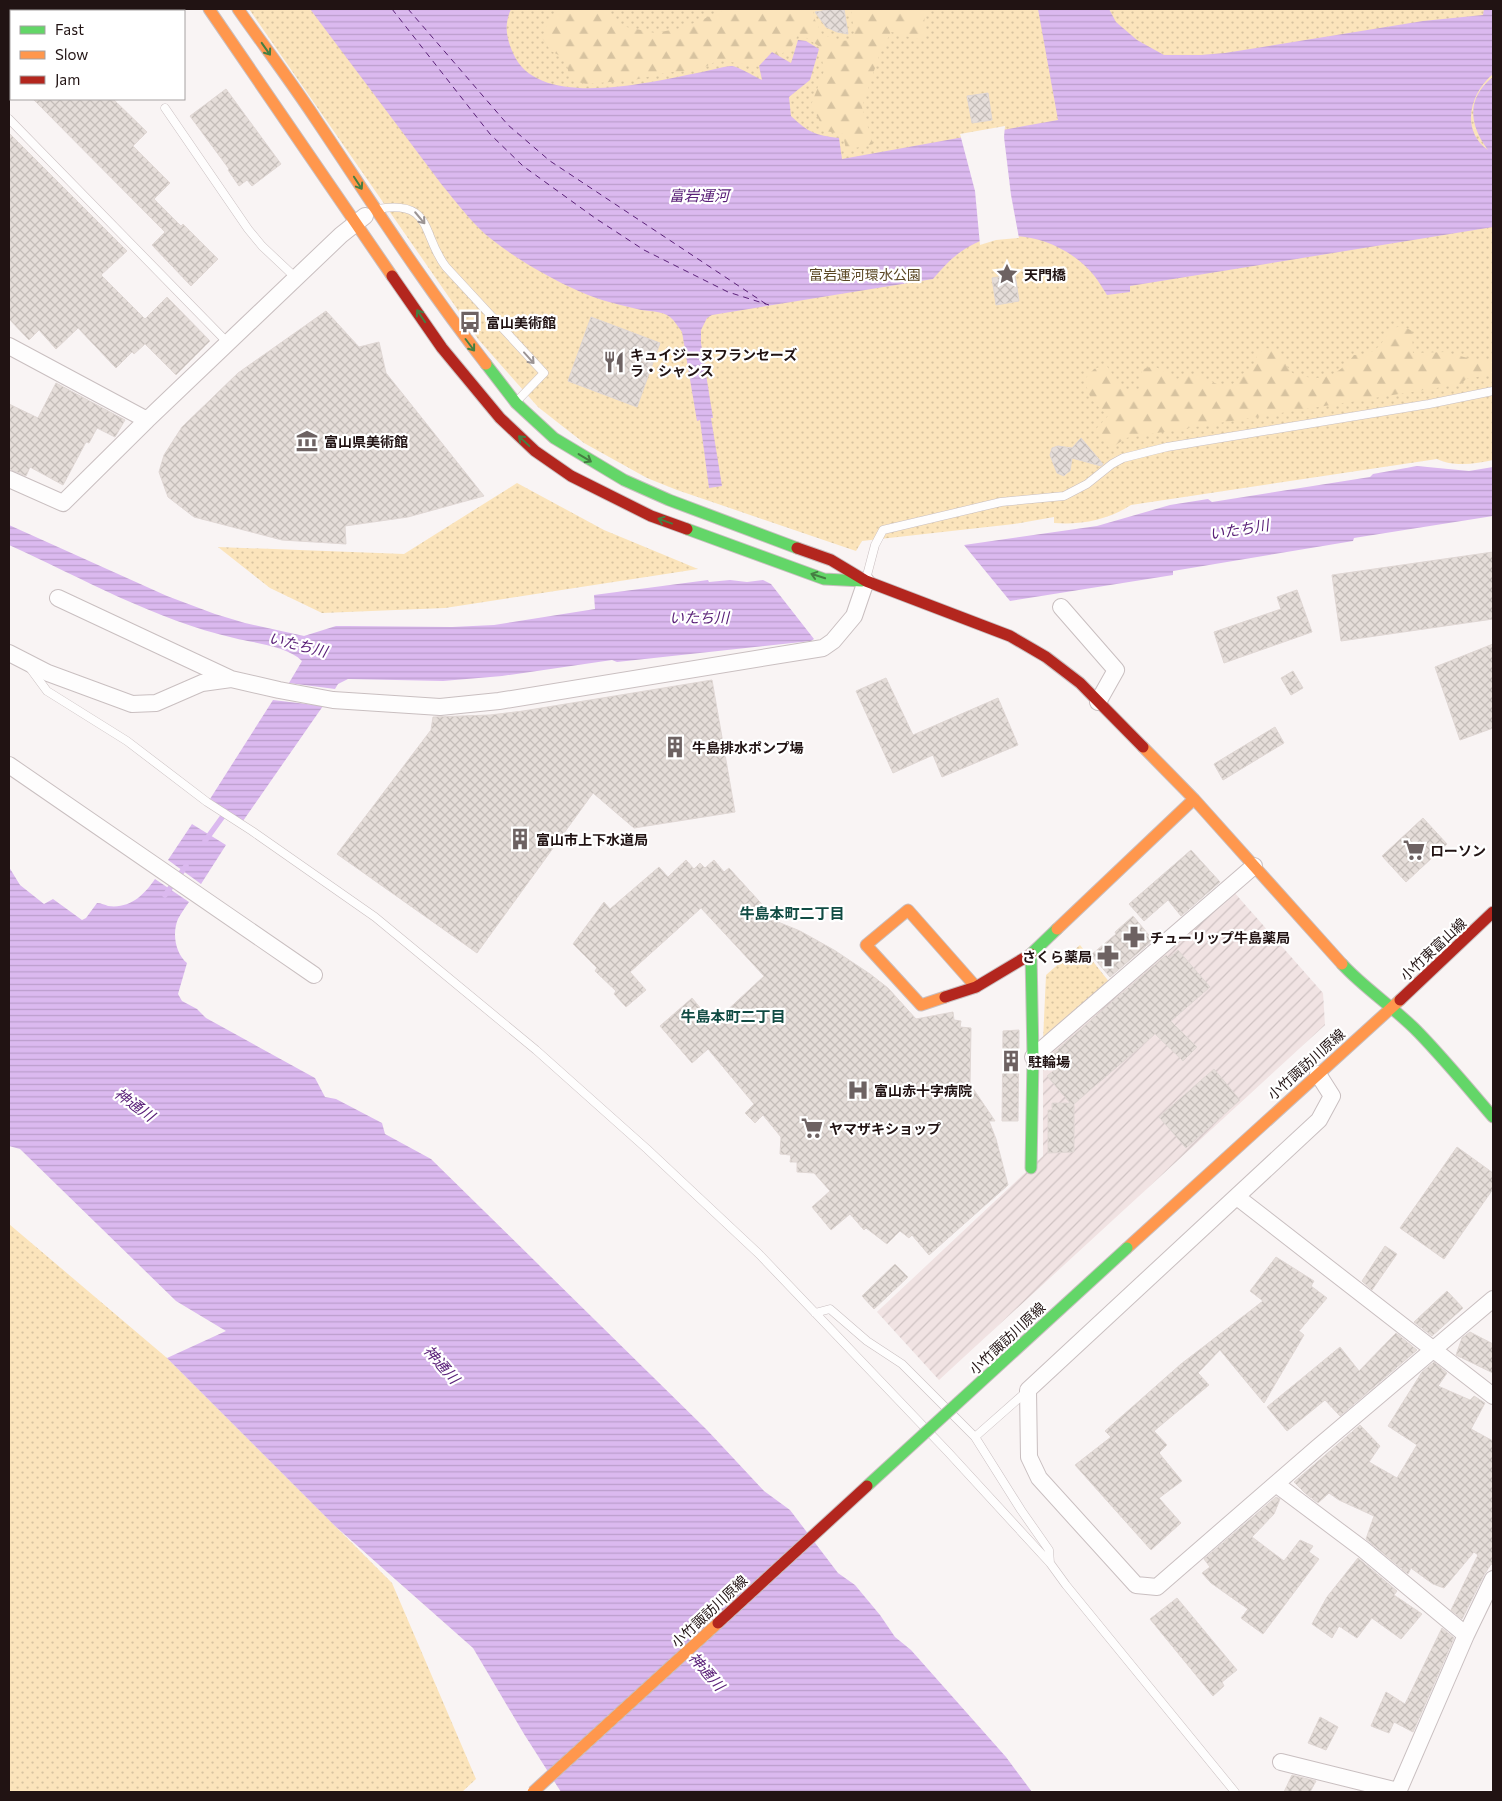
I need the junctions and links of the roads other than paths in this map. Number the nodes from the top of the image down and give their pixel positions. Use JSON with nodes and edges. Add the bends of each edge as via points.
{"nodes":[{"id":1,"x":209,"y":9,"type":"edge"},
{"id":2,"x":238,"y":9,"type":"edge"},
{"id":3,"x":165,"y":108,"type":"dead end"},
{"id":4,"x":9,"y":119,"type":"edge"},
{"id":5,"x":375,"y":210,"type":"junction"},
{"id":6,"x":356,"y":222,"type":"junction"},
{"id":7,"x":297,"y":278,"type":"junction"},
{"id":8,"x":228,"y":343,"type":"junction"},
{"id":9,"x":9,"y":346,"type":"edge"},
{"id":10,"x":1493,"y":391,"type":"edge"},
{"id":11,"x":516,"y":402,"type":"junction"},
{"id":12,"x":147,"y":420,"type":"junction"},
{"id":13,"x":9,"y":479,"type":"edge"},
{"id":14,"x":871,"y":583,"type":"junction"},
{"id":15,"x":58,"y":598,"type":"dead end"},
{"id":16,"x":1060,"y":607,"type":"dead end"},
{"id":17,"x":9,"y":653,"type":"edge"},
{"id":18,"x":26,"y":662,"type":"junction"},
{"id":19,"x":231,"y":678,"type":"junction"},
{"id":20,"x":1098,"y":702,"type":"junction"},
{"id":21,"x":9,"y":765,"type":"edge"},
{"id":22,"x":1194,"y":799,"type":"junction"},
{"id":23,"x":1254,"y":866,"type":"junction"},
{"id":24,"x":1493,"y":912,"type":"edge"},
{"id":25,"x":1031,"y":954,"type":"junction"},
{"id":26,"x":314,"y":975,"type":"dead end"},
{"id":27,"x":976,"y":987,"type":"junction"},
{"id":28,"x":1392,"y":1007,"type":"junction"},
{"id":29,"x":1032,"y":1057,"type":"junction"},
{"id":30,"x":1318,"y":1074,"type":"junction"},
{"id":31,"x":1493,"y":1117,"type":"edge"},
{"id":32,"x":1031,"y":1168,"type":"dead end"},
{"id":33,"x":1237,"y":1197,"type":"junction"},
{"id":34,"x":1493,"y":1299,"type":"edge"},
{"id":35,"x":815,"y":1313,"type":"junction"},
{"id":36,"x":1434,"y":1350,"type":"junction"},
{"id":37,"x":1028,"y":1390,"type":"junction"},
{"id":38,"x":1493,"y":1396,"type":"edge"},
{"id":39,"x":975,"y":1437,"type":"junction"},
{"id":40,"x":1276,"y":1484,"type":"junction"},
{"id":41,"x":1050,"y":1563,"type":"junction"},
{"id":42,"x":1493,"y":1579,"type":"edge"},
{"id":43,"x":1466,"y":1635,"type":"junction"},
{"id":44,"x":1281,"y":1762,"type":"dead end"},
{"id":45,"x":533,"y":1792,"type":"edge"},
{"id":46,"x":1235,"y":1792,"type":"edge"},
{"id":47,"x":1398,"y":1792,"type":"edge"}],
"edges":[{"from":1,"to":6,"type":"street"},
{"from":2,"to":5,"type":"street","one_way":true},
{"from":3,"to":7,"type":"lane","via":[[248,230]]},
{"from":4,"to":8,"type":"lane"},
{"from":5,"to":6,"type":"street"},
{"from":5,"to":11,"type":"street","one_way":true,"via":[[458,329]]},
{"from":5,"to":11,"type":"lane","one_way":true,"via":[[393,206],[413,211],[421,218],[446,267],[544,373]]},
{"from":6,"to":7,"type":"street"},
{"from":14,"to":6,"type":"street","one_way":true,"via":[[824,578],[651,516],[572,476],[535,451],[500,418],[442,348]]},
{"from":7,"to":8,"type":"street"},
{"from":8,"to":12,"type":"street"},
{"from":9,"to":12,"type":"street"},
{"from":10,"to":14,"type":"lane","via":[[1167,447],[1123,458],[1064,496],[1001,502],[883,530],[875,545]]},
{"from":11,"to":14,"type":"street","one_way":true,"via":[[554,438],[624,480],[831,560]]},
{"from":12,"to":13,"type":"street","via":[[63,503]]},
{"from":14,"to":19,"type":"street","via":[[854,616],[833,642],[823,648],[499,701],[440,707],[333,700]]},
{"from":14,"to":20,"type":"street","via":[[1010,636],[1046,657],[1080,683]]},
{"from":15,"to":19,"type":"street"},
{"from":16,"to":20,"type":"street","via":[[1116,670]]},
{"from":17,"to":18,"type":"street"},
{"from":18,"to":19,"type":"street","via":[[132,704],[156,703],[202,683]]},
{"from":18,"to":35,"type":"lane","via":[[47,691],[127,741],[206,802],[375,917],[536,1050],[647,1149],[742,1237]]},
{"from":20,"to":22,"type":"street"},
{"from":21,"to":26,"type":"street"},
{"from":22,"to":23,"type":"street"},
{"from":22,"to":25,"type":"street"},
{"from":23,"to":28,"type":"street","via":[[1359,982]]},
{"from":23,"to":29,"type":"street"},
{"from":24,"to":28,"type":"street","name":"小竹東富山線"},
{"from":25,"to":27,"type":"street"},
{"from":25,"to":29,"type":"street"},
{"from":27,"to":27,"type":"street","via":[[921,1005],[866,945],[908,910]]},
{"from":28,"to":30,"type":"street","name":"小竹諏訪川原線"},
{"from":28,"to":31,"type":"street"},
{"from":29,"to":32,"type":"street"},
{"from":30,"to":33,"type":"street","via":[[1332,1096],[1319,1120]]},
{"from":30,"to":45,"type":"street","name":"小竹諏訪川原線","bridge":true},
{"from":33,"to":36,"type":"street"},
{"from":33,"to":37,"type":"street"},
{"from":34,"to":36,"type":"street"},
{"from":35,"to":39,"type":"lane","via":[[830,1309],[902,1364]]},
{"from":35,"to":41,"type":"lane"},
{"from":36,"to":38,"type":"street"},
{"from":36,"to":40,"type":"street"},
{"from":37,"to":39,"type":"lane"},
{"from":37,"to":40,"type":"street","via":[[1029,1458],[1039,1478],[1136,1585],[1157,1587]]},
{"from":39,"to":41,"type":"lane","via":[[1049,1550]]},
{"from":40,"to":43,"type":"street","via":[[1364,1550]]},
{"from":41,"to":46,"type":"lane"},
{"from":42,"to":43,"type":"street"},
{"from":43,"to":47,"type":"street"},
{"from":44,"to":47,"type":"street"}]}
